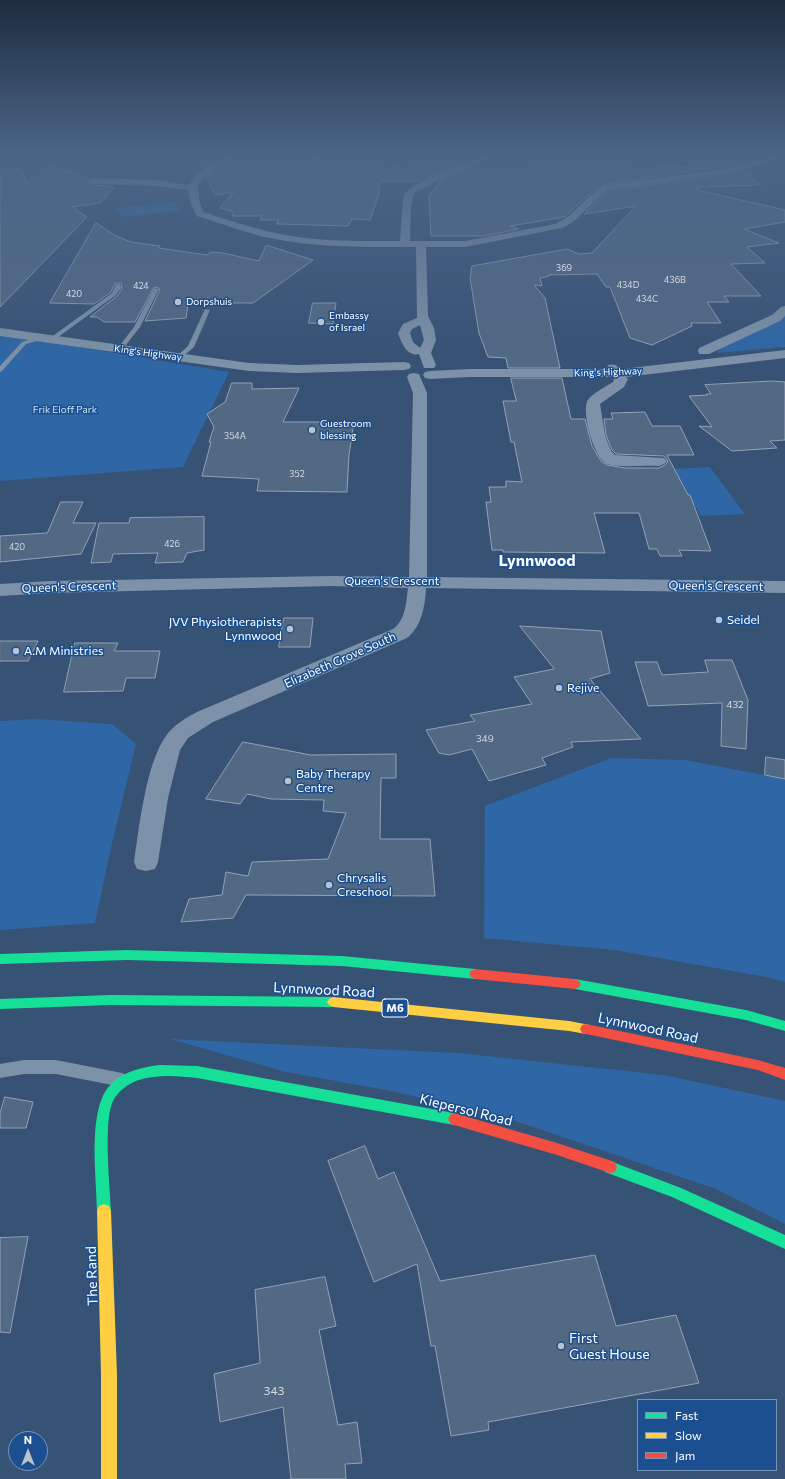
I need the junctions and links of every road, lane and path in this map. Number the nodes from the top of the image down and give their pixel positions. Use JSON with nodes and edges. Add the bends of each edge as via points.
{"nodes":[{"id":1,"x":234,"y":224,"type":"edge"},
{"id":2,"x":407,"y":224,"type":"edge"},
{"id":3,"x":562,"y":224,"type":"edge"},
{"id":4,"x":405,"y":245,"type":"junction"},
{"id":5,"x":422,"y":245,"type":"junction"},
{"id":6,"x":118,"y":284,"type":"dead end"},
{"id":7,"x":156,"y":289,"type":"dead end"},
{"id":8,"x":207,"y":310,"type":"dead end"},
{"id":9,"x":785,"y":310,"type":"edge"},
{"id":10,"x":420,"y":319,"type":"junction"},
{"id":11,"x":0,"y":332,"type":"edge"},
{"id":12,"x":47,"y":339,"type":"junction"},
{"id":13,"x":120,"y":349,"type":"junction"},
{"id":14,"x":704,"y":350,"type":"dead end"},
{"id":15,"x":785,"y":351,"type":"edge"},
{"id":16,"x":785,"y":354,"type":"edge"},
{"id":17,"x":178,"y":358,"type":"junction"},
{"id":18,"x":0,"y":370,"type":"edge"},
{"id":19,"x":408,"y":370,"type":"junction"},
{"id":20,"x":430,"y":371,"type":"junction"},
{"id":21,"x":615,"y":371,"type":"junction"},
{"id":22,"x":420,"y":393,"type":"junction"},
{"id":23,"x":659,"y":461,"type":"dead end"},
{"id":24,"x":418,"y":581,"type":"junction"},
{"id":25,"x":785,"y":587,"type":"edge"},
{"id":26,"x":0,"y":590,"type":"edge"},
{"id":27,"x":146,"y":862,"type":"dead end"},
{"id":28,"x":0,"y":959,"type":"edge"},
{"id":29,"x":0,"y":1004,"type":"edge"},
{"id":30,"x":785,"y":1026,"type":"edge"},
{"id":31,"x":0,"y":1071,"type":"edge"},
{"id":32,"x":785,"y":1074,"type":"edge"},
{"id":33,"x":126,"y":1080,"type":"junction"},
{"id":34,"x":785,"y":1242,"type":"edge"},
{"id":35,"x":109,"y":1479,"type":"edge"}],
"edges":[{"from":1,"to":4,"type":"street","via":[[264,233],[314,242]]},
{"from":2,"to":4,"type":"street"},
{"from":3,"to":5,"type":"street","via":[[478,242]]},
{"from":4,"to":5,"type":"street"},
{"from":5,"to":10,"type":"street"},
{"from":6,"to":12,"type":"lane","via":[[114,294]]},
{"from":7,"to":13,"type":"lane","via":[[137,327]]},
{"from":8,"to":17,"type":"lane","via":[[191,347]]},
{"from":9,"to":14,"type":"street","via":[[776,318]]},
{"from":10,"to":19,"type":"street","via":[[416,329],[416,351]]},
{"from":10,"to":20,"type":"street","via":[[429,330],[430,340],[425,353]]},
{"from":11,"to":12,"type":"street","name":"King's Highway"},
{"from":12,"to":13,"type":"street","name":"King's Highway"},
{"from":12,"to":18,"type":"lane","via":[[24,343]]},
{"from":13,"to":17,"type":"street","name":"King's Highway"},
{"from":15,"to":21,"type":"street","name":"King's Highway"},
{"from":16,"to":21,"type":"street","name":"King's Highway"},
{"from":17,"to":19,"type":"street","name":"King's Highway","via":[[248,367]]},
{"from":19,"to":20,"type":"street","name":"King's Highway"},
{"from":19,"to":22,"type":"street","name":"Elizabeth Grove South"},
{"from":20,"to":21,"type":"street","name":"King's Highway"},
{"from":20,"to":22,"type":"street","name":"Elizabeth Grove South"},
{"from":21,"to":23,"type":"street","via":[[621,379],[619,384],[593,404],[599,438],[606,457],[611,460]]},
{"from":22,"to":24,"type":"street","name":"Elizabeth Grove South"},
{"from":24,"to":25,"type":"street","name":"Queen's Crescent"},
{"from":24,"to":26,"type":"street","name":"Queen's Crescent","via":[[107,585]]},
{"from":24,"to":27,"type":"street","name":"Elizabeth Grove South","via":[[414,610],[408,624],[400,633],[200,720],[175,740],[167,756],[155,800]]},
{"from":28,"to":30,"type":"main road","via":[[127,955],[342,960],[572,983],[746,1015]]},
{"from":29,"to":32,"type":"main road","name":"Lynnwood Road","number":"M6","via":[[110,1000],[337,1002],[569,1026],[758,1065]]},
{"from":31,"to":33,"type":"lane","via":[[24,1067],[56,1067]]},
{"from":33,"to":34,"type":"main road","name":"Kiepersol Road","via":[[140,1073],[174,1069],[444,1116],[631,1174]]},
{"from":33,"to":35,"type":"main road","name":"The Rand","via":[[109,1097],[102,1132],[109,1376]]}]}
